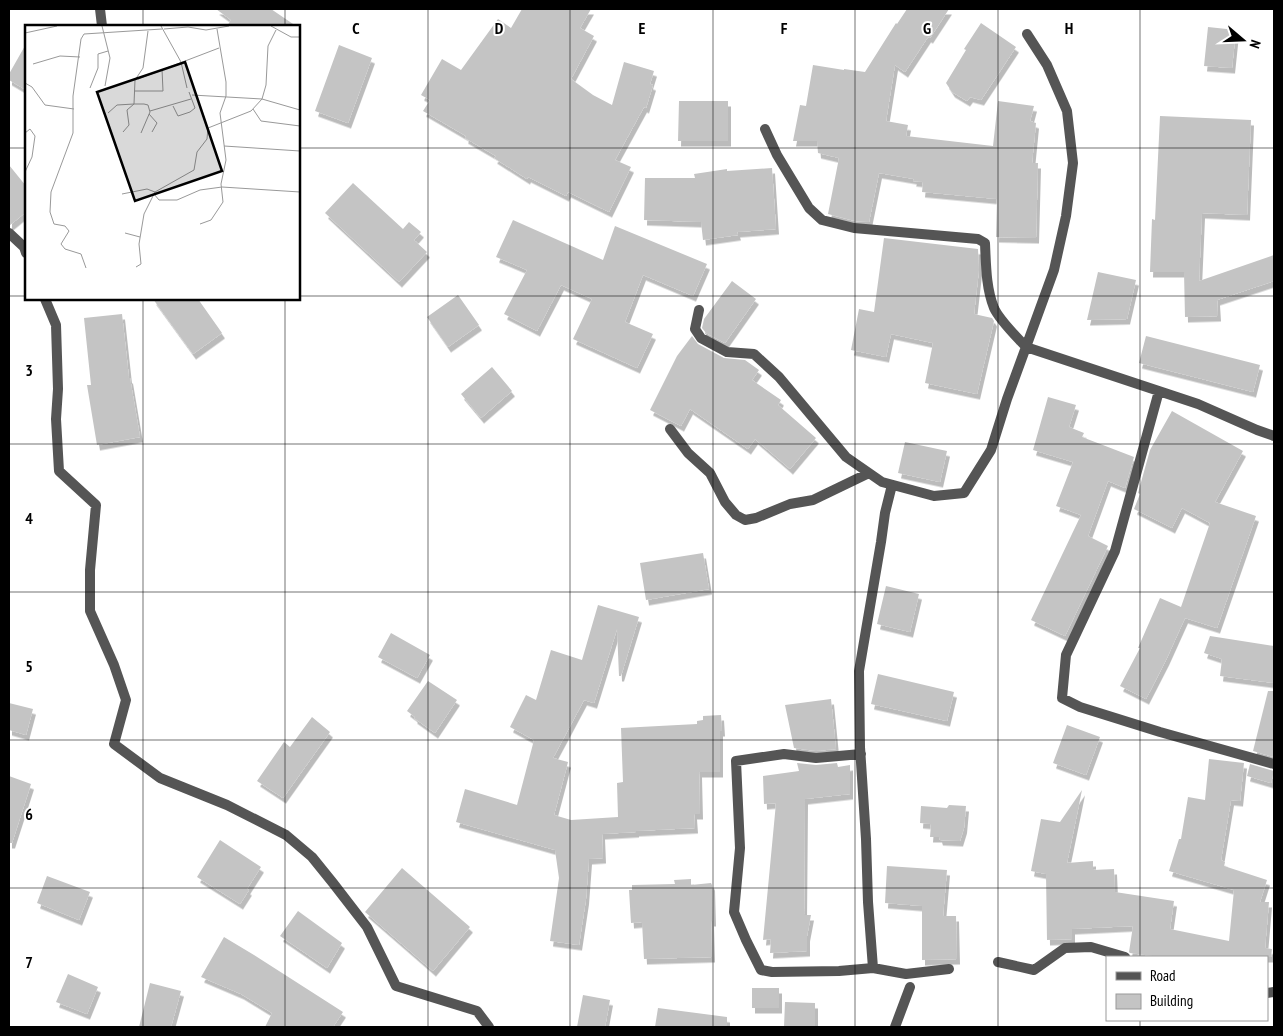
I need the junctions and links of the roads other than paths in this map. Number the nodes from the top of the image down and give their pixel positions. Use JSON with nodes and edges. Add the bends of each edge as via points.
{"nodes":[{"id":1,"x":100,"y":9,"type":"edge"},
{"id":2,"x":102,"y":25,"type":"edge"},
{"id":3,"x":1027,"y":34,"type":"dead end"},
{"id":4,"x":765,"y":129,"type":"dead end"},
{"id":5,"x":9,"y":233,"type":"edge"},
{"id":6,"x":25,"y":248,"type":"edge"},
{"id":7,"x":45,"y":300,"type":"edge"},
{"id":8,"x":699,"y":310,"type":"dead end"},
{"id":9,"x":1026,"y":347,"type":"junction"},
{"id":10,"x":1159,"y":391,"type":"junction"},
{"id":11,"x":670,"y":429,"type":"dead end"},
{"id":12,"x":1274,"y":436,"type":"edge"},
{"id":13,"x":869,"y":473,"type":"junction"},
{"id":14,"x":892,"y":485,"type":"junction"},
{"id":15,"x":861,"y":754,"type":"junction"},
{"id":16,"x":1274,"y":764,"type":"edge"},
{"id":17,"x":1121,"y":956,"type":"edge"},
{"id":18,"x":998,"y":962,"type":"dead end"},
{"id":19,"x":873,"y":968,"type":"junction"},
{"id":20,"x":949,"y":969,"type":"dead end"},
{"id":21,"x":910,"y":987,"type":"dead end"},
{"id":22,"x":489,"y":1027,"type":"edge"},
{"id":23,"x":895,"y":1027,"type":"edge"}],
"edges":[{"from":1,"to":2,"type":"street"},
{"from":3,"to":9,"type":"street","via":[[1047,65],[1067,111],[1073,163],[1054,270]]},
{"from":4,"to":9,"type":"street","via":[[809,208],[822,220],[854,228],[978,239],[986,243],[988,287],[995,309]]},
{"from":5,"to":6,"type":"street"},
{"from":7,"to":22,"type":"street","via":[[56,325],[59,471],[96,505],[90,611],[126,700],[114,744],[160,778],[228,805],[286,835],[312,857],[367,928],[396,986],[477,1011]]},
{"from":8,"to":13,"type":"street","via":[[695,329],[701,338],[727,352],[754,354],[779,377],[846,457]]},
{"from":9,"to":10,"type":"street"},
{"from":9,"to":14,"type":"street","via":[[991,450],[964,493],[934,496]]},
{"from":10,"to":12,"type":"street"},
{"from":10,"to":16,"type":"street","via":[[1115,551],[1066,655],[1062,698],[1080,707],[1160,732]]},
{"from":11,"to":13,"type":"street","via":[[688,453],[710,473],[725,502],[745,520],[790,504],[813,500]]},
{"from":13,"to":14,"type":"street"},
{"from":14,"to":15,"type":"street","via":[[859,671]]},
{"from":15,"to":19,"type":"street"},
{"from":15,"to":19,"type":"street","via":[[816,758],[784,754],[736,761],[740,848],[734,912],[761,970],[791,972]]},
{"from":17,"to":18,"type":"street","via":[[1091,948],[1065,948],[1034,970]]},
{"from":19,"to":20,"type":"street","via":[[906,974]]},
{"from":21,"to":23,"type":"street"}]}
